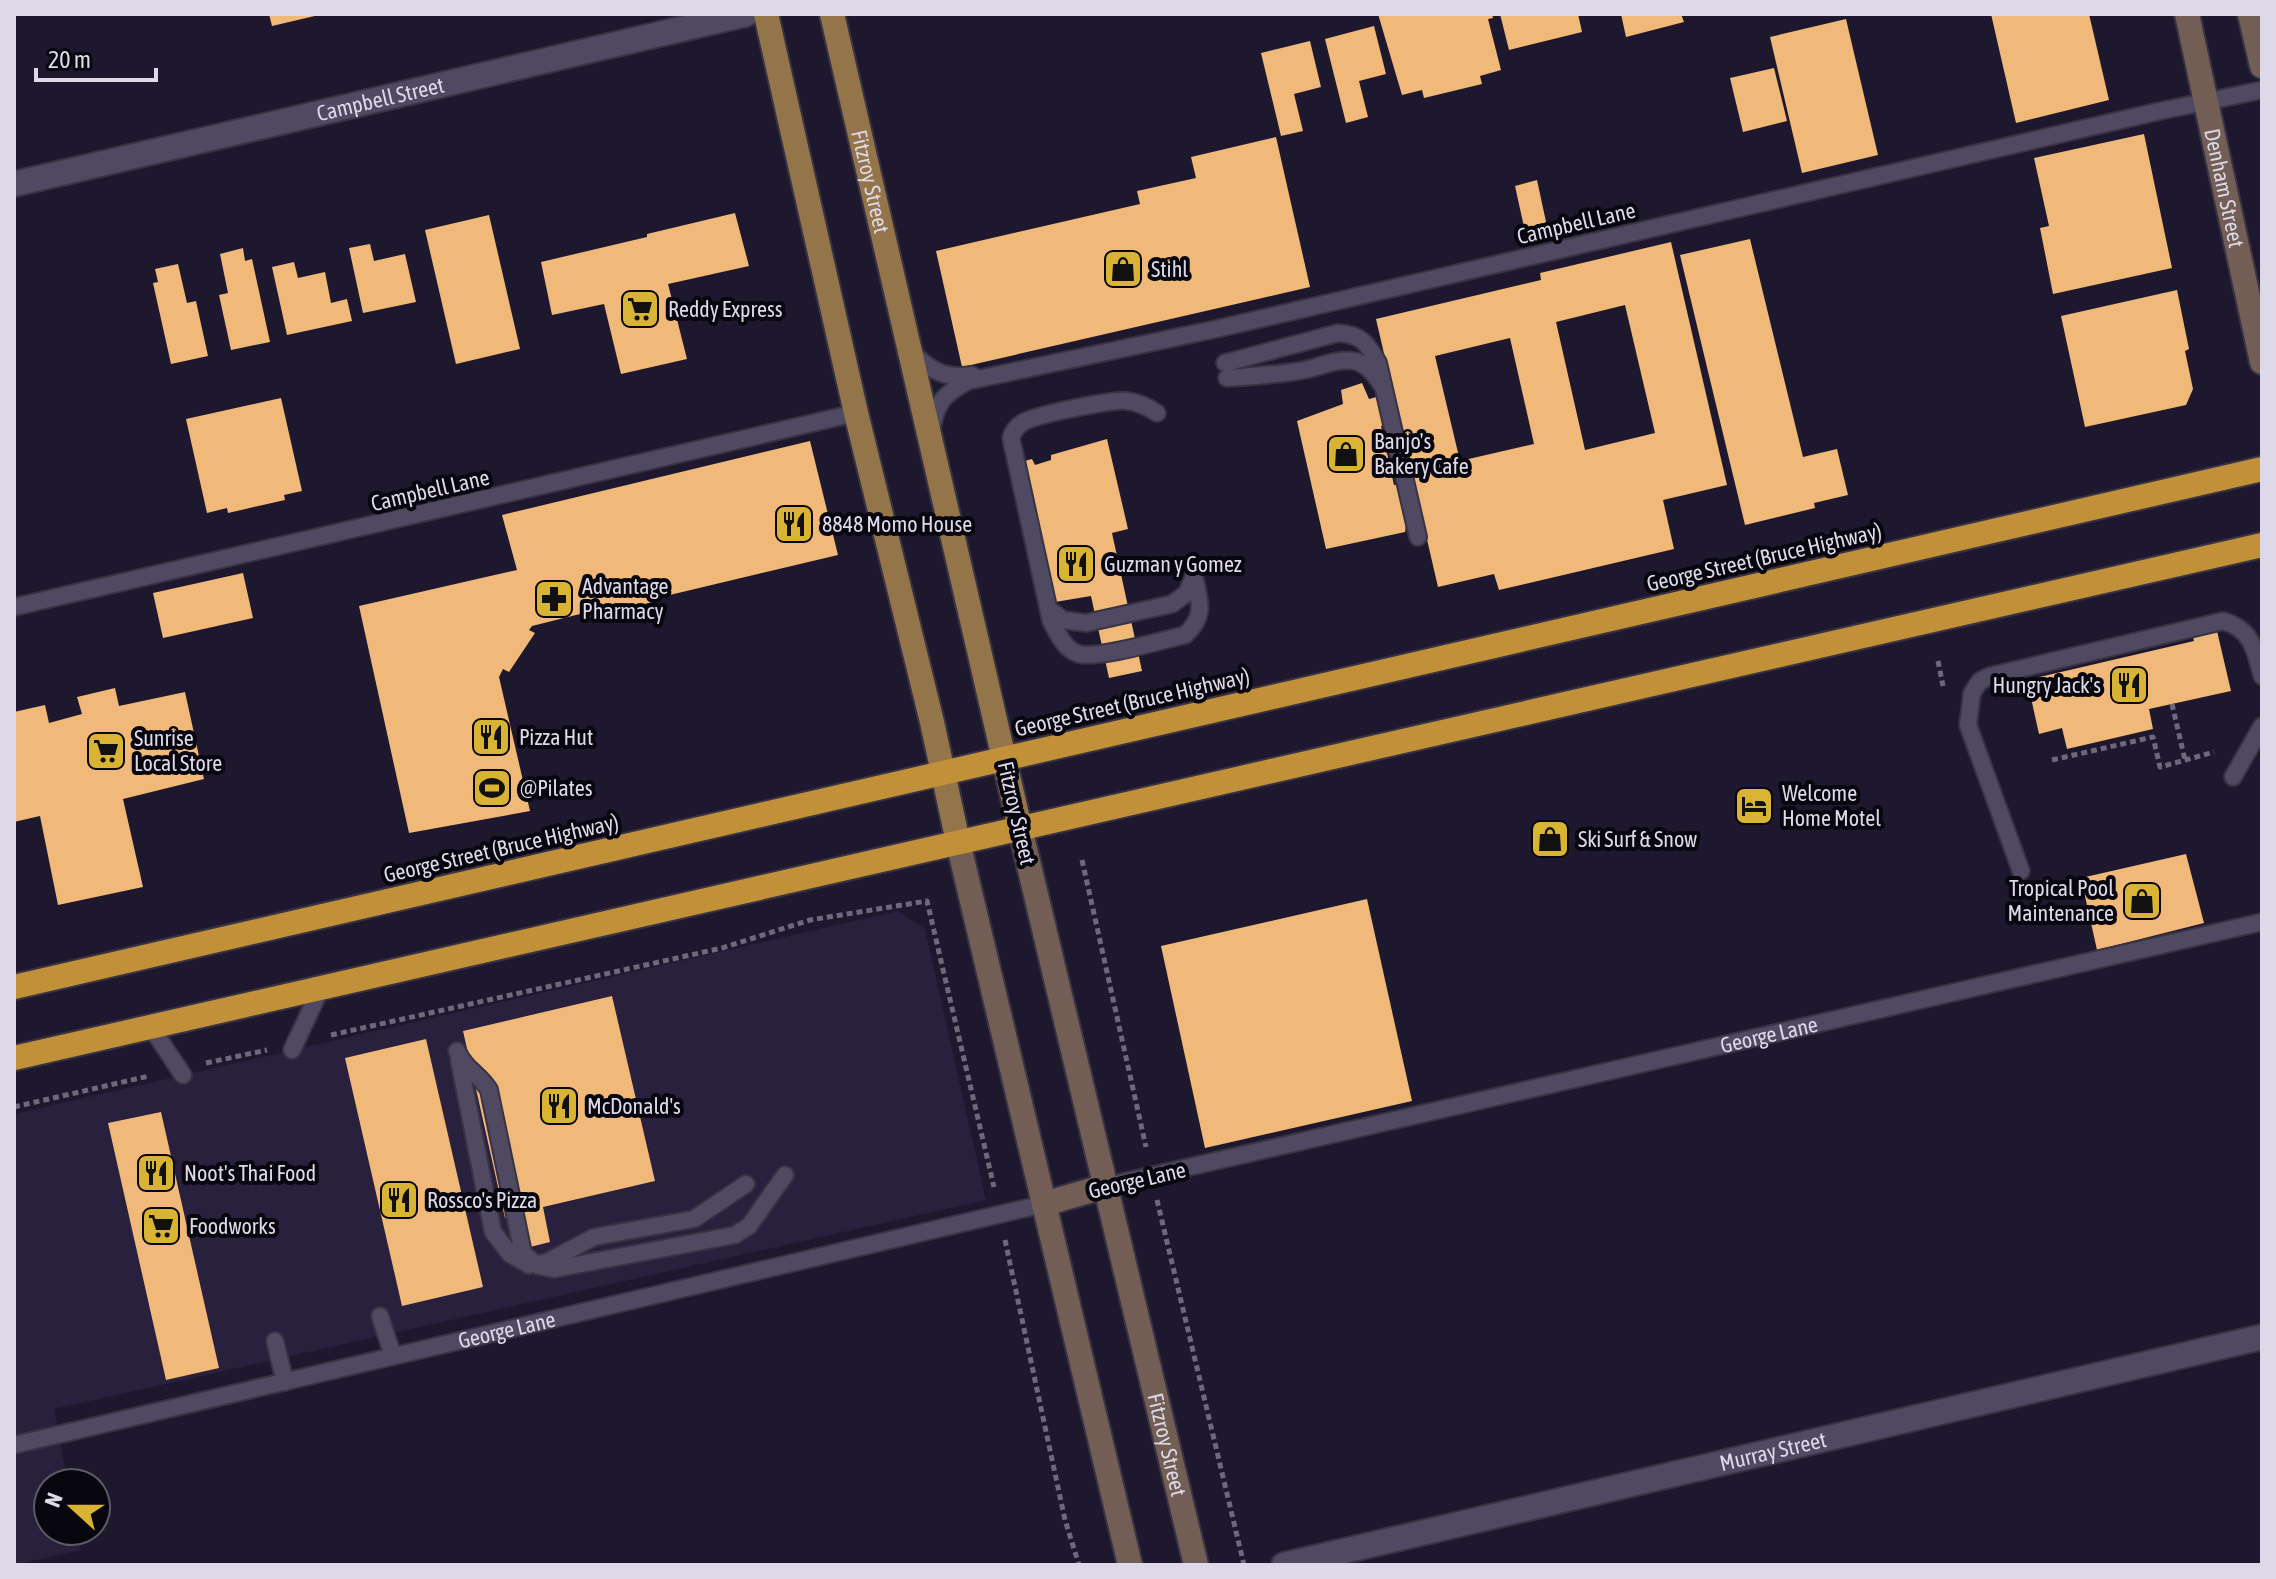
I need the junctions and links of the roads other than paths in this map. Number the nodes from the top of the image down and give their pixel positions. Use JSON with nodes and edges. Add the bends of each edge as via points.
{"nodes":[{"id":1,"x":746,"y":14,"type":"edge"},
{"id":2,"x":766,"y":14,"type":"edge"},
{"id":3,"x":832,"y":14,"type":"edge"},
{"id":4,"x":2187,"y":14,"type":"edge"},
{"id":5,"x":2250,"y":14,"type":"edge"},
{"id":6,"x":2262,"y":66,"type":"edge"},
{"id":7,"x":2262,"y":90,"type":"edge"},
{"id":8,"x":2207,"y":101,"type":"junction"},
{"id":9,"x":14,"y":184,"type":"edge"},
{"id":10,"x":1369,"y":293,"type":"junction"},
{"id":11,"x":911,"y":351,"type":"junction"},
{"id":12,"x":2262,"y":362,"type":"edge"},
{"id":13,"x":1384,"y":387,"type":"junction"},
{"id":14,"x":856,"y":413,"type":"junction"},
{"id":15,"x":1157,"y":413,"type":"dead end"},
{"id":16,"x":931,"y":436,"type":"junction"},
{"id":17,"x":2262,"y":469,"type":"edge"},
{"id":18,"x":1418,"y":537,"type":"dead end"},
{"id":19,"x":2262,"y":545,"type":"edge"},
{"id":20,"x":14,"y":607,"type":"edge"},
{"id":21,"x":1049,"y":609,"type":"junction"},
{"id":22,"x":2262,"y":676,"type":"edge"},
{"id":23,"x":2262,"y":726,"type":"edge"},
{"id":24,"x":1004,"y":758,"type":"junction"},
{"id":25,"x":943,"y":772,"type":"junction"},
{"id":26,"x":2233,"y":777,"type":"dead end"},
{"id":27,"x":1020,"y":828,"type":"junction"},
{"id":28,"x":958,"y":842,"type":"junction"},
{"id":29,"x":2021,"y":871,"type":"dead end"},
{"id":30,"x":2262,"y":922,"type":"edge"},
{"id":31,"x":14,"y":987,"type":"edge"},
{"id":32,"x":321,"y":988,"type":"junction"},
{"id":33,"x":151,"y":1027,"type":"junction"},
{"id":34,"x":293,"y":1047,"type":"road end"},
{"id":35,"x":14,"y":1058,"type":"edge"},
{"id":36,"x":181,"y":1072,"type":"road end"},
{"id":37,"x":785,"y":1175,"type":"dead end"},
{"id":38,"x":746,"y":1184,"type":"dead end"},
{"id":39,"x":1106,"y":1186,"type":"junction"},
{"id":40,"x":1044,"y":1204,"type":"junction"},
{"id":41,"x":536,"y":1264,"type":"junction"},
{"id":42,"x":554,"y":1269,"type":"junction"},
{"id":43,"x":380,"y":1316,"type":"dead end"},
{"id":44,"x":2262,"y":1337,"type":"edge"},
{"id":45,"x":275,"y":1341,"type":"dead end"},
{"id":46,"x":393,"y":1356,"type":"junction"},
{"id":47,"x":285,"y":1382,"type":"junction"},
{"id":48,"x":14,"y":1445,"type":"edge"},
{"id":49,"x":1130,"y":1565,"type":"edge"},
{"id":50,"x":1196,"y":1565,"type":"edge"},
{"id":51,"x":1284,"y":1565,"type":"edge"}],
"edges":[{"from":1,"to":9,"type":"street","name":"Campbell Street"},
{"from":2,"to":14,"type":"main road"},
{"from":3,"to":11,"type":"main road","name":"Fitzroy Street"},
{"from":4,"to":8,"type":"street","name":"Denham Street"},
{"from":5,"to":6,"type":"street"},
{"from":7,"to":8,"type":"lane","name":"Campbell Lane"},
{"from":8,"to":10,"type":"lane","name":"Campbell Lane"},
{"from":8,"to":12,"type":"street","name":"Denham Street"},
{"from":10,"to":11,"type":"lane","via":[[1293,303],[969,376],[944,375]]},
{"from":10,"to":16,"type":"lane","name":"Campbell Lane","via":[[968,381],[939,403]]},
{"from":11,"to":16,"type":"main road","name":"Fitzroy Street"},
{"from":13,"to":13,"type":"lane","via":[[1368,345],[1351,334],[1338,333],[1226,370],[1268,375],[1352,361],[1367,368]]},
{"from":13,"to":18,"type":"lane"},
{"from":14,"to":20,"type":"lane","name":"Campbell Lane"},
{"from":14,"to":25,"type":"main road"},
{"from":15,"to":21,"type":"lane","via":[[1126,400],[1043,415],[1014,429],[1011,438]]},
{"from":16,"to":24,"type":"main road","name":"Fitzroy Street"},
{"from":17,"to":24,"type":"highway","name":"George Street (Bruce Highway)"},
{"from":19,"to":27,"type":"highway"},
{"from":21,"to":21,"type":"lane","via":[[1063,644],[1079,654],[1097,654],[1185,635],[1195,626],[1200,601],[1194,576],[1187,593],[1172,604],[1086,623],[1063,620]]},
{"from":22,"to":29,"type":"lane","via":[[2242,628],[2223,621],[1980,681],[1972,693],[1968,725]]},
{"from":23,"to":26,"type":"lane"},
{"from":24,"to":25,"type":"highway","name":"George Street (Bruce Highway)"},
{"from":24,"to":27,"type":"main road","name":"Fitzroy Street"},
{"from":25,"to":28,"type":"main road"},
{"from":25,"to":31,"type":"highway","name":"George Street (Bruce Highway)"},
{"from":27,"to":28,"type":"highway"},
{"from":27,"to":39,"type":"street","name":"Fitzroy Street"},
{"from":28,"to":32,"type":"highway"},
{"from":28,"to":40,"type":"street"},
{"from":30,"to":39,"type":"lane","name":"George Lane"},
{"from":32,"to":33,"type":"highway"},
{"from":32,"to":34,"type":"lane"},
{"from":33,"to":35,"type":"highway"},
{"from":33,"to":36,"type":"lane"},
{"from":37,"to":42,"type":"lane","via":[[749,1226],[735,1235]]},
{"from":38,"to":41,"type":"lane","via":[[694,1219],[594,1237]]},
{"from":39,"to":40,"type":"street","name":"George Lane"},
{"from":39,"to":50,"type":"street","name":"Fitzroy Street"},
{"from":40,"to":46,"type":"lane","name":"George Lane"},
{"from":40,"to":49,"type":"street"},
{"from":41,"to":42,"type":"lane"},
{"from":41,"to":42,"type":"lane","via":[[523,1253],[489,1090],[463,1065],[457,1051],[493,1232],[510,1254],[531,1267]]},
{"from":43,"to":46,"type":"lane"},
{"from":44,"to":51,"type":"street","name":"Murray Street"},
{"from":45,"to":47,"type":"lane"},
{"from":46,"to":47,"type":"lane","name":"George Lane"},
{"from":47,"to":48,"type":"lane","name":"George Lane"}]}
